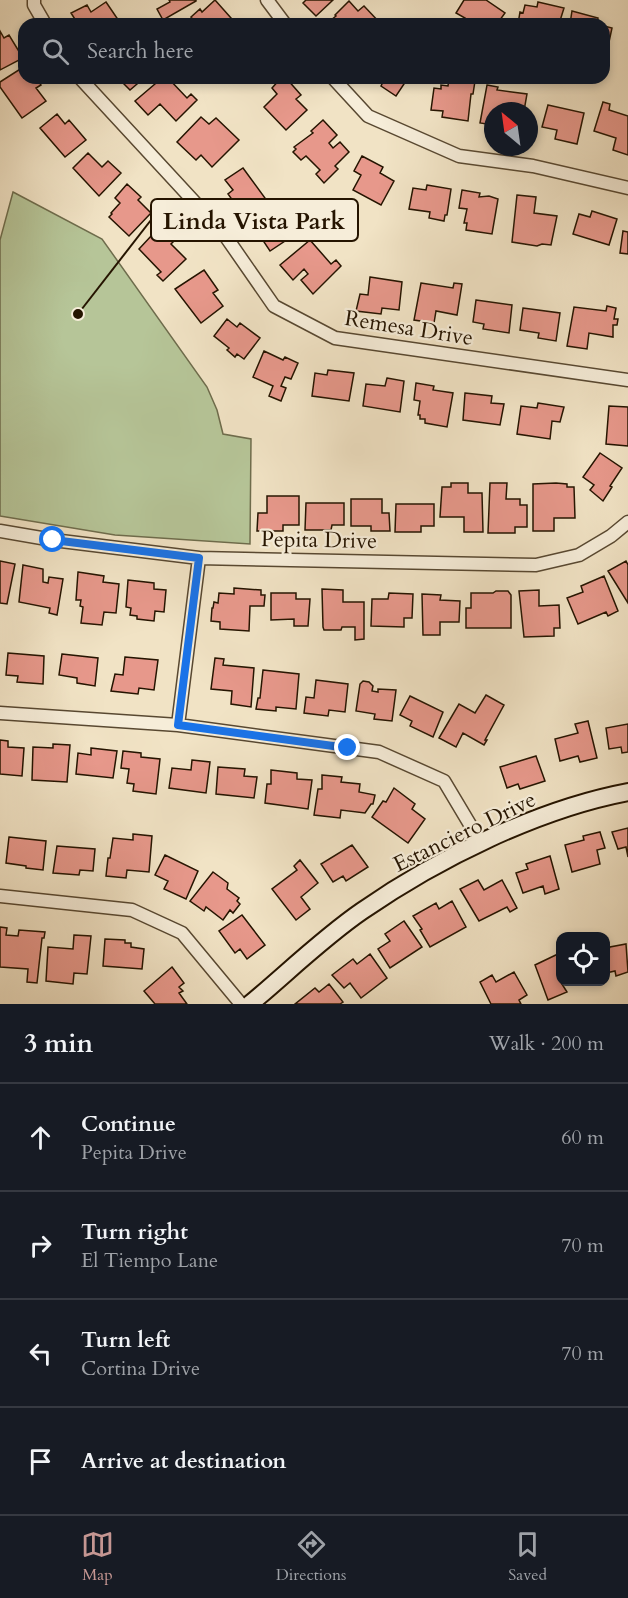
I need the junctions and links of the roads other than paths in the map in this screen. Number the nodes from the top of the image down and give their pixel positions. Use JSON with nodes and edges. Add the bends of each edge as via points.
{"nodes":[{"id":1,"x":34,"y":0,"type":"edge"},
{"id":2,"x":267,"y":0,"type":"edge"},
{"id":3,"x":42,"y":18,"type":"edge"},
{"id":4,"x":280,"y":18,"type":"edge"},
{"id":5,"x":86,"y":84,"type":"edge"},
{"id":6,"x":339,"y":84,"type":"edge"},
{"id":7,"x":628,"y":188,"type":"edge"},
{"id":8,"x":628,"y":380,"type":"edge"},
{"id":9,"x":628,"y":522,"type":"edge"},
{"id":10,"x":0,"y":531,"type":"edge"},
{"id":11,"x":199,"y":558,"type":"junction"},
{"id":12,"x":0,"y":713,"type":"edge"},
{"id":13,"x":178,"y":725,"type":"junction"},
{"id":14,"x":628,"y":792,"type":"edge"},
{"id":15,"x":481,"y":843,"type":"junction"},
{"id":16,"x":0,"y":896,"type":"edge"},
{"id":17,"x":241,"y":1004,"type":"edge"},
{"id":18,"x":250,"y":1004,"type":"edge"}],
"edges":[{"from":1,"to":3,"type":"street"},
{"from":2,"to":4,"type":"street"},
{"from":5,"to":8,"type":"street","name":"Remesa Drive","via":[[224,234],[274,306],[335,339]]},
{"from":6,"to":7,"type":"street","via":[[368,116],[459,156],[533,166]]},
{"from":9,"to":11,"type":"street","name":"Pepita Drive","via":[[579,555],[537,565]]},
{"from":10,"to":11,"type":"street","name":"Pepita Drive"},
{"from":11,"to":13,"type":"street"},
{"from":12,"to":13,"type":"street"},
{"from":13,"to":15,"type":"street","via":[[379,752],[444,781]]},
{"from":14,"to":15,"type":"street","name":"Estanciero Drive","via":[[556,812]]},
{"from":15,"to":18,"type":"street","name":"Estanciero Drive","via":[[417,874],[360,912]]},
{"from":16,"to":17,"type":"street","via":[[132,910],[182,933]]}]}
